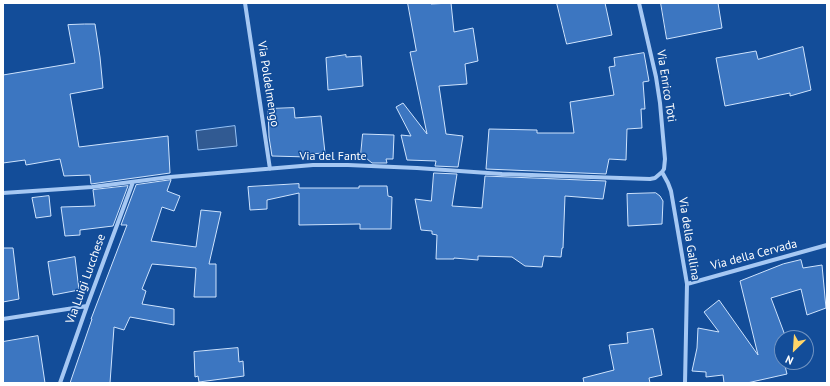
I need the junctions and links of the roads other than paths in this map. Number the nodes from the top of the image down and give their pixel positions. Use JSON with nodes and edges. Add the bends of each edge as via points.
{"nodes":[{"id":1,"x":245,"y":3,"type":"edge"},
{"id":2,"x":640,"y":3,"type":"edge"},
{"id":3,"x":270,"y":169,"type":"junction"},
{"id":4,"x":662,"y":172,"type":"junction"},
{"id":5,"x":133,"y":182,"type":"junction"},
{"id":6,"x":3,"y":193,"type":"edge"},
{"id":7,"x":827,"y":245,"type":"edge"},
{"id":8,"x":687,"y":284,"type":"junction"},
{"id":9,"x":86,"y":306,"type":"junction"},
{"id":10,"x":3,"y":319,"type":"edge"},
{"id":11,"x":60,"y":383,"type":"edge"},
{"id":12,"x":684,"y":383,"type":"edge"}],
"edges":[{"from":1,"to":3,"type":"street","name":"Via Poldelmengo"},
{"from":2,"to":4,"type":"street","name":"Via Enrico Toti","via":[[660,102],[665,159]]},
{"from":3,"to":4,"type":"street","name":"Via del Fante","via":[[348,165],[650,179]]},
{"from":3,"to":5,"type":"street","name":"Via del Fante"},
{"from":4,"to":8,"type":"street","name":"Via della Gallina","via":[[671,191]]},
{"from":5,"to":6,"type":"street","name":"Via del Fante"},
{"from":5,"to":9,"type":"street","name":"Via Luigi Lucchese"},
{"from":7,"to":8,"type":"street","name":"Via della Cervada"},
{"from":8,"to":12,"type":"street","name":"Via della Gallina"},
{"from":9,"to":10,"type":"street"},
{"from":9,"to":11,"type":"street","name":"Via Luigi Lucchese"}]}
